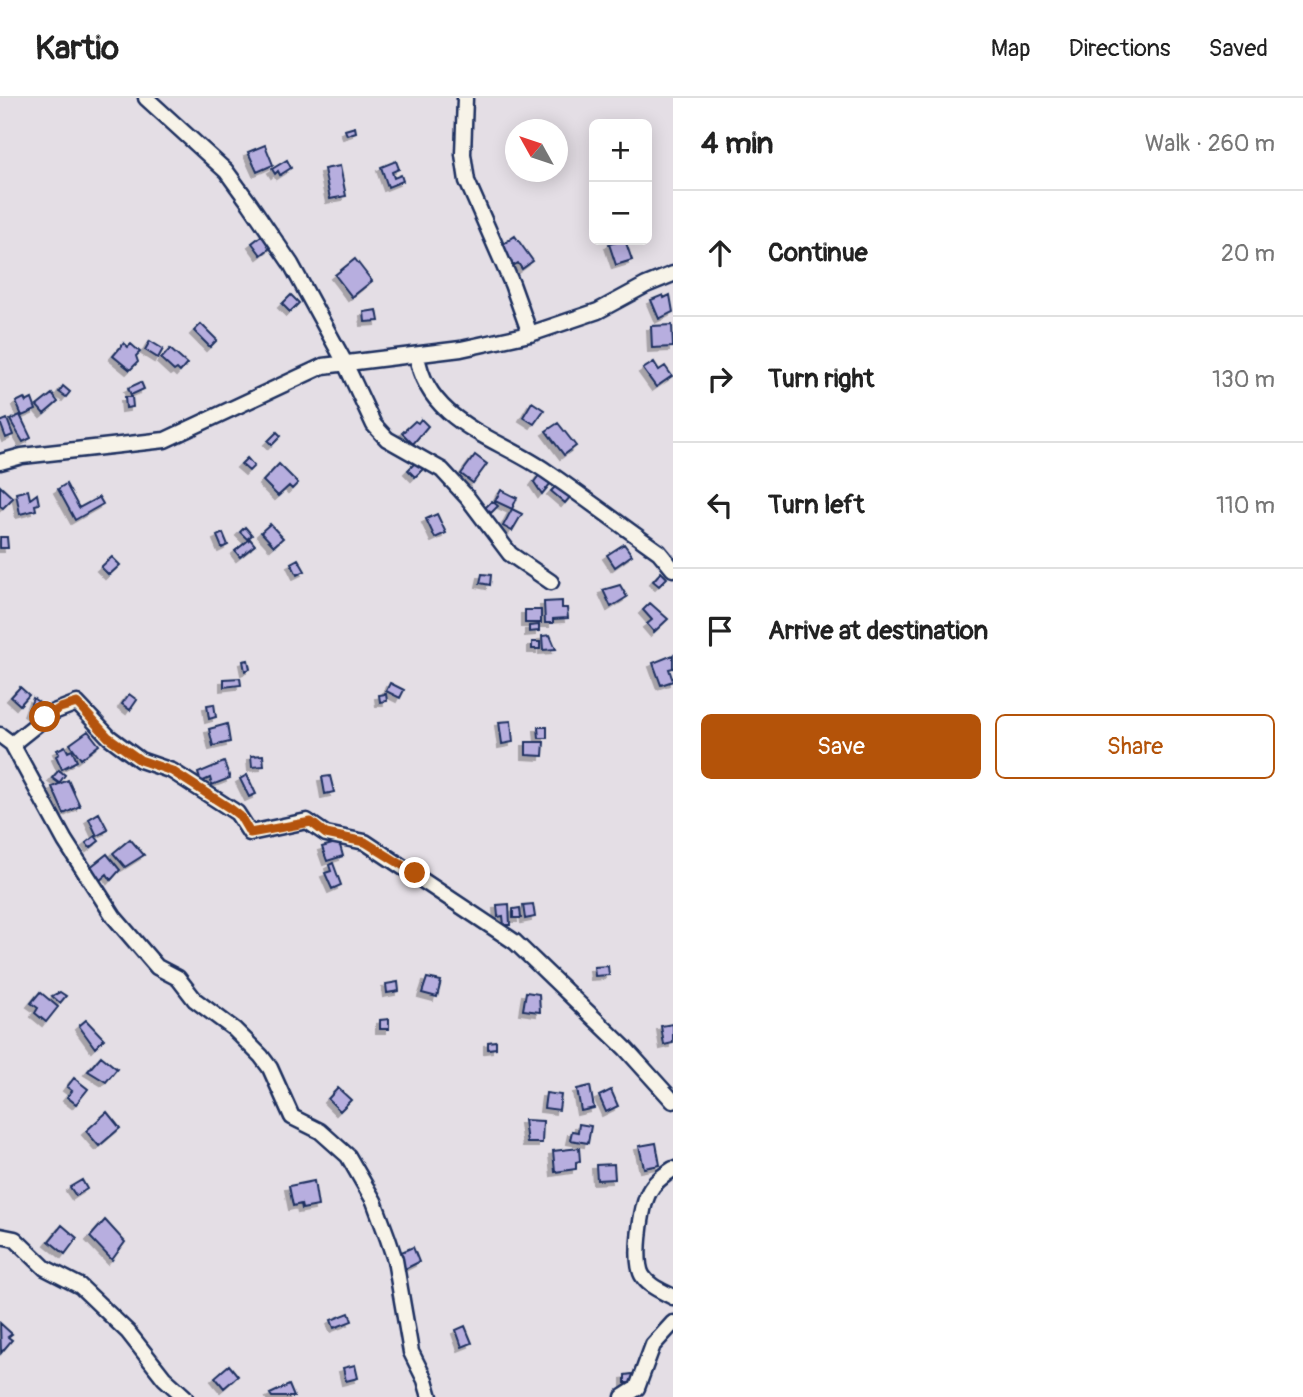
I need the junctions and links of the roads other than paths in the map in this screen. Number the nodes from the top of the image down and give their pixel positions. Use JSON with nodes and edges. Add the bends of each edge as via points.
{"nodes":[{"id":1,"x":146,"y":98,"type":"edge"},
{"id":2,"x":465,"y":98,"type":"edge"},
{"id":3,"x":673,"y":274,"type":"edge"},
{"id":4,"x":530,"y":334,"type":"junction"},
{"id":5,"x":417,"y":355,"type":"junction"},
{"id":6,"x":344,"y":361,"type":"junction"},
{"id":7,"x":0,"y":462,"type":"edge"},
{"id":8,"x":673,"y":569,"type":"edge"},
{"id":9,"x":551,"y":582,"type":"dead end"},
{"id":10,"x":6,"y":739,"type":"edge"},
{"id":11,"x":673,"y":1101,"type":"edge"},
{"id":12,"x":673,"y":1169,"type":"edge"},
{"id":13,"x":0,"y":1236,"type":"edge"},
{"id":14,"x":673,"y":1297,"type":"edge"},
{"id":15,"x":673,"y":1323,"type":"edge"},
{"id":16,"x":185,"y":1397,"type":"edge"},
{"id":17,"x":430,"y":1397,"type":"edge"},
{"id":18,"x":624,"y":1397,"type":"edge"}],
"edges":[{"from":1,"to":6,"type":"street","via":[[226,171],[292,264]]},
{"from":2,"to":4,"type":"street","via":[[467,181]]},
{"from":3,"to":4,"type":"street","via":[[598,311]]},
{"from":4,"to":5,"type":"street"},
{"from":5,"to":6,"type":"street"},
{"from":5,"to":8,"type":"street","via":[[425,383],[445,409],[476,434],[546,471],[659,552]]},
{"from":6,"to":7,"type":"street","via":[[323,366],[165,440]]},
{"from":6,"to":9,"type":"street","via":[[374,425],[387,439],[442,470],[510,554]]},
{"from":10,"to":11,"type":"street","via":[[77,703],[108,737],[140,760],[172,771],[231,809],[250,833],[307,821],[326,834],[365,842],[521,947]]},
{"from":10,"to":17,"type":"street","via":[[114,917],[157,967],[178,978],[195,1000],[261,1056],[292,1117],[320,1130],[348,1156],[374,1201],[388,1239],[411,1352]]},
{"from":12,"to":14,"type":"street","via":[[648,1195],[638,1259],[650,1285]]},
{"from":13,"to":16,"type":"street","via":[[15,1239],[45,1268],[80,1286]]},
{"from":15,"to":18,"type":"street","via":[[653,1345],[637,1388]]}]}
